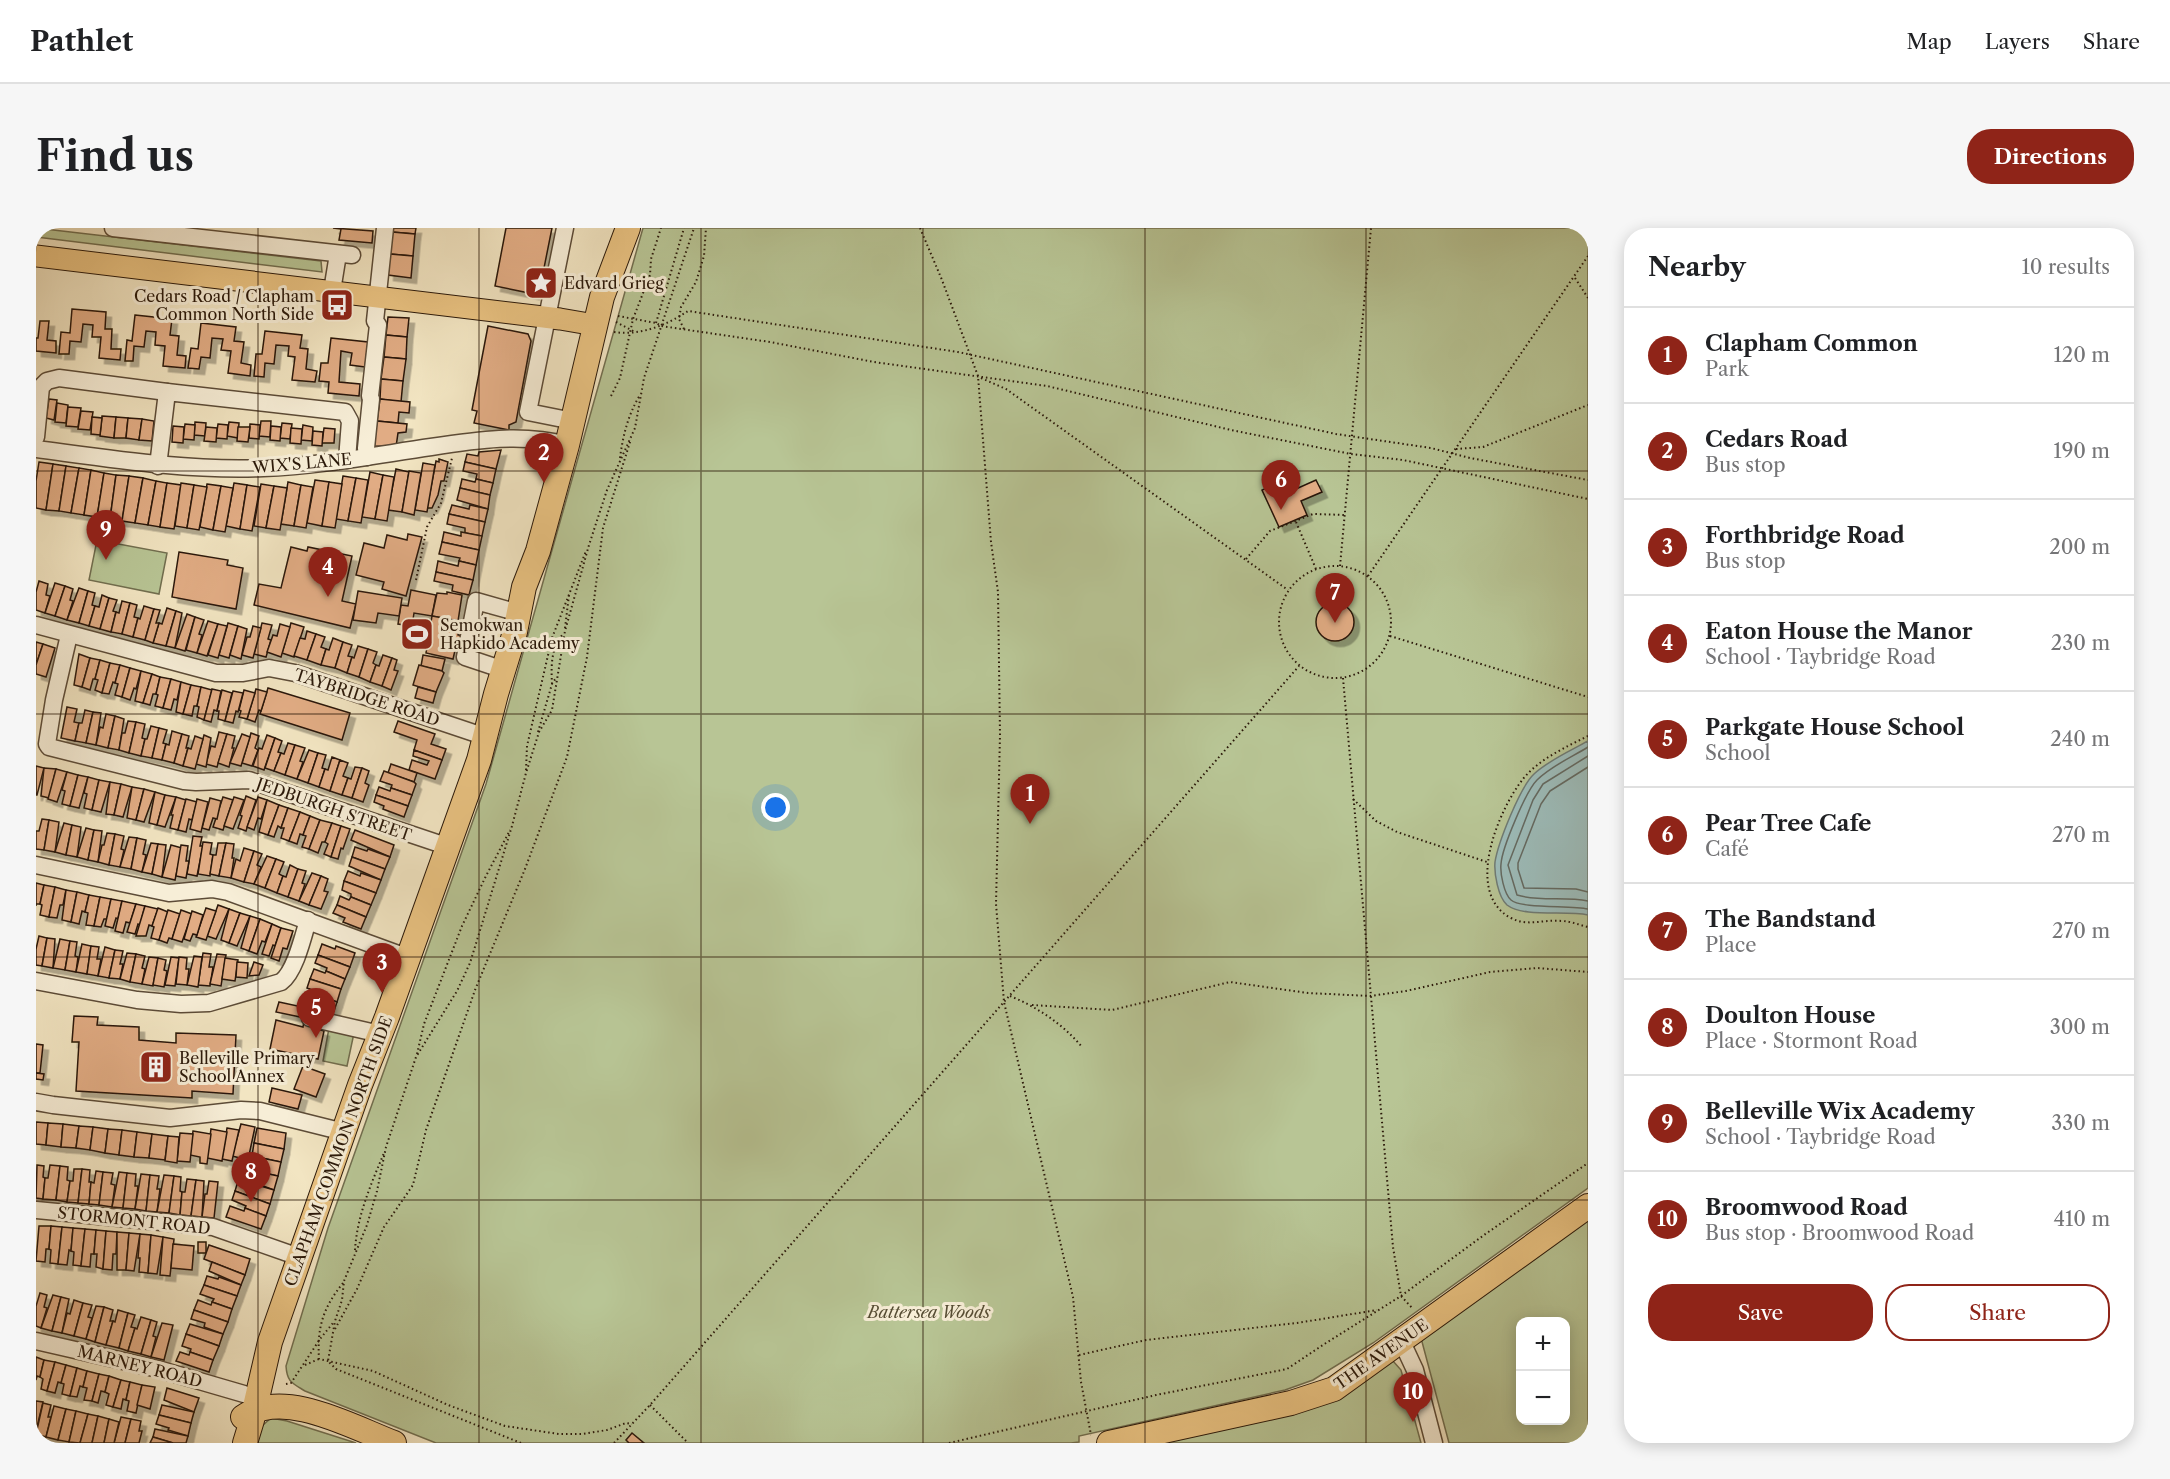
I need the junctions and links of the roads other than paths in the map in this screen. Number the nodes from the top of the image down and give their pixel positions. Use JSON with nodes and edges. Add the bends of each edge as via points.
{"nodes":[{"id":1,"x":113,"y":228,"type":"edge"},
{"id":2,"x":385,"y":228,"type":"edge"},
{"id":3,"x":565,"y":228,"type":"edge"},
{"id":4,"x":624,"y":229,"type":"edge"},
{"id":5,"x":36,"y":256,"type":"edge"},
{"id":6,"x":333,"y":291,"type":"junction"},
{"id":7,"x":377,"y":297,"type":"junction"},
{"id":8,"x":546,"y":317,"type":"junction"},
{"id":9,"x":605,"y":320,"type":"junction"},
{"id":10,"x":167,"y":392,"type":"junction"},
{"id":11,"x":573,"y":421,"type":"junction"},
{"id":12,"x":36,"y":437,"type":"edge"},
{"id":13,"x":567,"y":446,"type":"junction"},
{"id":14,"x":36,"y":449,"type":"edge"},
{"id":15,"x":368,"y":457,"type":"junction"},
{"id":16,"x":347,"y":460,"type":"junction"},
{"id":17,"x":158,"y":466,"type":"junction"},
{"id":18,"x":519,"y":613,"type":"junction"},
{"id":19,"x":36,"y":626,"type":"edge"},
{"id":20,"x":69,"y":635,"type":"junction"},
{"id":21,"x":504,"y":670,"type":"junction"},
{"id":22,"x":486,"y":736,"type":"junction"},
{"id":23,"x":448,"y":847,"type":"junction"},
{"id":24,"x":36,"y":865,"type":"edge"},
{"id":25,"x":308,"y":920,"type":"junction"},
{"id":26,"x":409,"y":958,"type":"junction"},
{"id":27,"x":36,"y":981,"type":"edge"},
{"id":28,"x":310,"y":1018,"type":"dead end"},
{"id":29,"x":380,"y":1034,"type":"junction"},
{"id":30,"x":36,"y":1102,"type":"edge"},
{"id":31,"x":344,"y":1132,"type":"junction"},
{"id":32,"x":1588,"y":1206,"type":"edge"},
{"id":33,"x":36,"y":1210,"type":"edge"},
{"id":34,"x":299,"y":1257,"type":"junction"},
{"id":35,"x":1401,"y":1340,"type":"junction"},
{"id":36,"x":36,"y":1341,"type":"edge"},
{"id":37,"x":267,"y":1352,"type":"junction"},
{"id":38,"x":308,"y":1409,"type":"junction"},
{"id":39,"x":242,"y":1423,"type":"edge"},
{"id":40,"x":1100,"y":1439,"type":"edge"},
{"id":41,"x":1150,"y":1439,"type":"edge"},
{"id":42,"x":394,"y":1443,"type":"edge"},
{"id":43,"x":1434,"y":1443,"type":"edge"}],
"edges":[{"from":1,"to":6,"type":"street","via":[[345,255]]},
{"from":2,"to":7,"type":"street"},
{"from":3,"to":8,"type":"street"},
{"from":4,"to":9,"type":"highway","name":"CLAPHAM COMMON NORTH SIDE","via":[[605,288]]},
{"from":5,"to":6,"type":"main road"},
{"from":6,"to":7,"type":"main road"},
{"from":7,"to":8,"type":"main road"},
{"from":7,"to":15,"type":"street"},
{"from":8,"to":9,"type":"main road"},
{"from":8,"to":11,"type":"street","via":[[528,412]]},
{"from":9,"to":11,"type":"highway","name":"CLAPHAM COMMON NORTH SIDE","via":[[592,346]]},
{"from":10,"to":12,"type":"street","via":[[59,378],[47,381],[41,387]]},
{"from":10,"to":16,"type":"street","via":[[345,412],[350,421]]},
{"from":10,"to":17,"type":"street"},
{"from":11,"to":13,"type":"highway","name":"CLAPHAM COMMON NORTH SIDE"},
{"from":13,"to":15,"type":"street","name":"WIX'S LANE","via":[[525,438]]},
{"from":13,"to":18,"type":"highway","name":"CLAPHAM COMMON NORTH SIDE"},
{"from":14,"to":17,"type":"street","name":"WIX'S LANE"},
{"from":15,"to":16,"type":"street","name":"WIX'S LANE"},
{"from":16,"to":17,"type":"street","name":"WIX'S LANE","via":[[264,468]]},
{"from":18,"to":21,"type":"highway","name":"CLAPHAM COMMON NORTH SIDE"},
{"from":18,"to":21,"type":"street","via":[[476,602],[465,657]]},
{"from":19,"to":20,"type":"street","name":"TAYBRIDGE ROAD"},
{"from":20,"to":22,"type":"street","name":"TAYBRIDGE ROAD","via":[[216,673],[269,668],[295,672]]},
{"from":20,"to":23,"type":"street","name":"JEDBURGH STREET","via":[[54,700],[49,747],[184,781],[249,780]]},
{"from":21,"to":22,"type":"highway","name":"CLAPHAM COMMON NORTH SIDE"},
{"from":22,"to":23,"type":"highway","name":"CLAPHAM COMMON NORTH SIDE"},
{"from":23,"to":26,"type":"highway","name":"CLAPHAM COMMON NORTH SIDE"},
{"from":24,"to":25,"type":"street","via":[[169,893],[220,890]]},
{"from":25,"to":26,"type":"street"},
{"from":25,"to":27,"type":"street","via":[[286,978],[209,1003],[157,1003]]},
{"from":26,"to":29,"type":"highway","name":"CLAPHAM COMMON NORTH SIDE"},
{"from":28,"to":29,"type":"street"},
{"from":29,"to":31,"type":"highway","name":"CLAPHAM COMMON NORTH SIDE"},
{"from":30,"to":31,"type":"street","via":[[170,1118],[260,1111]]},
{"from":31,"to":34,"type":"highway","name":"CLAPHAM COMMON NORTH SIDE"},
{"from":32,"to":35,"type":"highway","name":"THE AVENUE"},
{"from":33,"to":34,"type":"street","name":"STORMONT ROAD","via":[[213,1227]]},
{"from":34,"to":37,"type":"highway","name":"CLAPHAM COMMON NORTH SIDE"},
{"from":35,"to":41,"type":"highway","name":"THE AVENUE","via":[[1334,1389]]},
{"from":35,"to":43,"type":"street","via":[[1415,1370]]},
{"from":36,"to":39,"type":"street","name":"MARNEY ROAD","via":[[158,1369]]},
{"from":37,"to":38,"type":"highway","via":[[274,1364],[278,1388]]},
{"from":37,"to":39,"type":"highway","name":"CLAPHAM COMMON NORTH SIDE"},
{"from":38,"to":39,"type":"highway","via":[[270,1406]]},
{"from":38,"to":42,"type":"highway"},
{"from":40,"to":41,"type":"highway","name":"THE AVENUE"}]}
